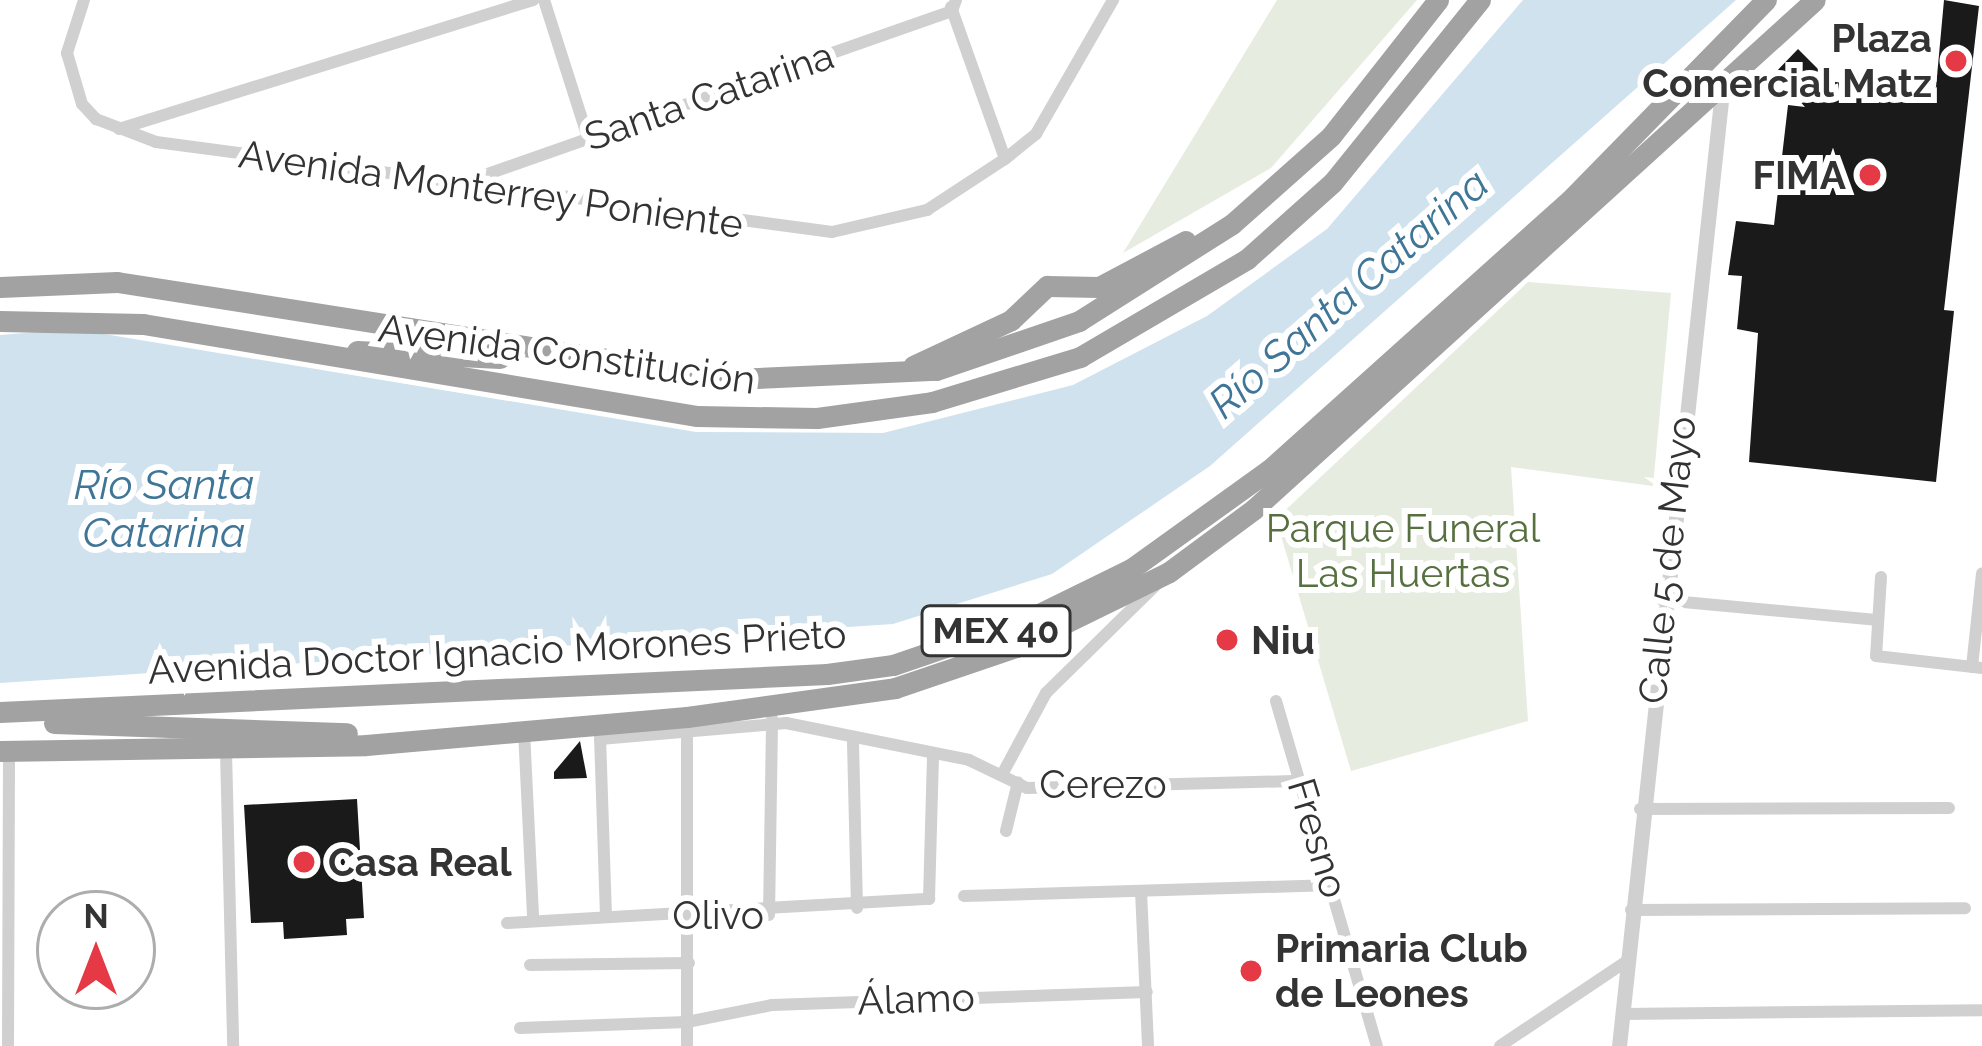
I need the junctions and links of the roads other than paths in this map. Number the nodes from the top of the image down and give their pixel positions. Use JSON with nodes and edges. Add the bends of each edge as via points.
{"nodes":[{"id":1,"x":84,"y":0,"type":"edge"},
{"id":2,"x":533,"y":0,"type":"edge"},
{"id":3,"x":544,"y":0,"type":"edge"},
{"id":4,"x":1113,"y":0,"type":"edge"},
{"id":5,"x":1438,"y":0,"type":"edge"},
{"id":6,"x":1480,"y":0,"type":"edge"},
{"id":7,"x":1766,"y":0,"type":"edge"},
{"id":8,"x":1814,"y":0,"type":"edge"},
{"id":9,"x":953,"y":4,"type":"edge"},
{"id":10,"x":1724,"y":76,"type":"junction"},
{"id":11,"x":118,"y":129,"type":"junction"},
{"id":12,"x":588,"y":138,"type":"junction"},
{"id":13,"x":1005,"y":159,"type":"junction"},
{"id":14,"x":455,"y":186,"type":"junction"},
{"id":15,"x":1232,"y":224,"type":"junction"},
{"id":16,"x":0,"y":286,"type":"edge"},
{"id":17,"x":0,"y":320,"type":"edge"},
{"id":18,"x":303,"y":352,"type":"junction"},
{"id":19,"x":572,"y":356,"type":"junction"},
{"id":20,"x":892,"y":376,"type":"junction"},
{"id":21,"x":1169,"y":572,"type":"junction"},
{"id":22,"x":1982,"y":574,"type":"edge"},
{"id":23,"x":1881,"y":577,"type":"dead end"},
{"id":24,"x":1661,"y":600,"type":"junction"},
{"id":25,"x":1876,"y":620,"type":"junction"},
{"id":26,"x":1977,"y":668,"type":"edge"},
{"id":27,"x":1276,"y":701,"type":"dead end"},
{"id":28,"x":0,"y":715,"type":"edge"},
{"id":29,"x":771,"y":715,"type":"junction"},
{"id":30,"x":687,"y":724,"type":"junction"},
{"id":31,"x":524,"y":730,"type":"junction"},
{"id":32,"x":600,"y":731,"type":"junction"},
{"id":33,"x":490,"y":734,"type":"junction"},
{"id":34,"x":853,"y":743,"type":"junction"},
{"id":35,"x":4,"y":751,"type":"edge"},
{"id":36,"x":226,"y":751,"type":"junction"},
{"id":37,"x":933,"y":754,"type":"junction"},
{"id":38,"x":1004,"y":771,"type":"junction"},
{"id":39,"x":1018,"y":782,"type":"junction"},
{"id":40,"x":1300,"y":782,"type":"junction"},
{"id":41,"x":1948,"y":808,"type":"dead end"},
{"id":42,"x":1640,"y":809,"type":"junction"},
{"id":43,"x":1006,"y":831,"type":"dead end"},
{"id":44,"x":1333,"y":885,"type":"junction"},
{"id":45,"x":1141,"y":891,"type":"junction"},
{"id":46,"x":5,"y":892,"type":"edge"},
{"id":47,"x":964,"y":896,"type":"dead end"},
{"id":48,"x":857,"y":908,"type":"junction"},
{"id":49,"x":1965,"y":908,"type":"dead end"},
{"id":50,"x":1631,"y":910,"type":"junction"},
{"id":51,"x":606,"y":915,"type":"junction"},
{"id":52,"x":689,"y":915,"type":"junction"},
{"id":53,"x":770,"y":915,"type":"junction"},
{"id":54,"x":533,"y":918,"type":"junction"},
{"id":55,"x":507,"y":923,"type":"dead end"},
{"id":56,"x":1627,"y":961,"type":"junction"},
{"id":57,"x":689,"y":963,"type":"junction"},
{"id":58,"x":530,"y":965,"type":"dead end"},
{"id":59,"x":1147,"y":992,"type":"junction"},
{"id":60,"x":1982,"y":1010,"type":"edge"},
{"id":61,"x":1622,"y":1014,"type":"junction"},
{"id":62,"x":687,"y":1022,"type":"junction"},
{"id":63,"x":520,"y":1028,"type":"dead end"},
{"id":64,"x":8,"y":1046,"type":"edge"},
{"id":65,"x":233,"y":1046,"type":"edge"},
{"id":66,"x":688,"y":1046,"type":"edge"},
{"id":67,"x":1148,"y":1046,"type":"edge"},
{"id":68,"x":1377,"y":1046,"type":"edge"},
{"id":69,"x":1500,"y":1046,"type":"edge"},
{"id":70,"x":1619,"y":1046,"type":"edge"}],
"edges":[{"from":1,"to":11,"type":"street","via":[[68,33],[70,74],[82,104]]},
{"from":2,"to":11,"type":"street"},
{"from":3,"to":12,"type":"street"},
{"from":4,"to":13,"type":"street","name":"Avenida Monterrey Poniente","via":[[1036,134]]},
{"from":5,"to":15,"type":"highway","name":"Avenida Constitución","via":[[1330,136]]},
{"from":6,"to":18,"type":"highway","name":"Avenida Constitución","via":[[1333,182],[1277,235],[1150,323],[1007,383],[893,409],[764,419],[549,395]]},
{"from":7,"to":28,"type":"highway","name":"Avenida Doctor Ignacio Morones Prieto","number":"MEX 40","via":[[1570,200],[1269,470],[1168,546],[1033,617],[958,646],[827,674]]},
{"from":8,"to":10,"type":"highway","name":"Avenida Doctor Ignacio Morones Prieto","number":"MEX 40"},
{"from":9,"to":12,"type":"street","name":"Santa Catarina"},
{"from":9,"to":13,"type":"street"},
{"from":10,"to":21,"type":"highway","name":"Avenida Doctor Ignacio Morones Prieto","number":"MEX 40","via":[[1543,252]]},
{"from":10,"to":24,"type":"street","name":"Calle 5 de Mayo"},
{"from":11,"to":14,"type":"street","name":"Avenida Monterrey Poniente"},
{"from":12,"to":14,"type":"street","name":"Santa Catarina"},
{"from":13,"to":14,"type":"street","name":"Avenida Monterrey Poniente","via":[[927,210],[832,232]]},
{"from":15,"to":20,"type":"highway","name":"Avenida Constitución","via":[[1079,321],[972,361]]},
{"from":15,"to":20,"type":"highway","via":[[1099,286],[1047,286],[1011,320]]},
{"from":16,"to":19,"type":"highway","name":"Avenida Constitución","via":[[117,282]]},
{"from":17,"to":18,"type":"highway","name":"Avenida Constitución","via":[[111,321]]},
{"from":18,"to":19,"type":"highway"},
{"from":19,"to":20,"type":"highway","name":"Avenida Constitución","via":[[735,379]]},
{"from":21,"to":29,"type":"highway","name":"Avenida Doctor Ignacio Morones Prieto","number":"MEX 40","via":[[962,668]]},
{"from":21,"to":38,"type":"street","via":[[1046,693]]},
{"from":22,"to":26,"type":"street"},
{"from":23,"to":25,"type":"street"},
{"from":24,"to":25,"type":"street"},
{"from":24,"to":42,"type":"street","name":"Calle 5 de Mayo"},
{"from":25,"to":26,"type":"street","via":[[1874,650],[1883,659]]},
{"from":27,"to":40,"type":"street","name":"Fresno"},
{"from":28,"to":33,"type":"highway"},
{"from":29,"to":30,"type":"highway","name":"Avenida Doctor Ignacio Morones Prieto","number":"MEX 40"},
{"from":29,"to":34,"type":"street","name":"Cerezo"},
{"from":29,"to":53,"type":"street"},
{"from":30,"to":32,"type":"highway","name":"Avenida Doctor Ignacio Morones Prieto","number":"MEX 40"},
{"from":30,"to":52,"type":"street"},
{"from":31,"to":32,"type":"highway","name":"Avenida Doctor Ignacio Morones Prieto","number":"MEX 40"},
{"from":31,"to":33,"type":"highway","name":"Avenida Doctor Ignacio Morones Prieto","number":"MEX 40"},
{"from":31,"to":54,"type":"street"},
{"from":32,"to":51,"type":"street"},
{"from":33,"to":36,"type":"highway","name":"Avenida Doctor Ignacio Morones Prieto","number":"MEX 40"},
{"from":34,"to":37,"type":"street","name":"Cerezo"},
{"from":34,"to":48,"type":"street"},
{"from":35,"to":36,"type":"highway","name":"Avenida Doctor Ignacio Morones Prieto","number":"MEX 40"},
{"from":35,"to":46,"type":"street"},
{"from":36,"to":65,"type":"street"},
{"from":37,"to":38,"type":"street","name":"Cerezo"},
{"from":37,"to":48,"type":"street","name":"Olivo","via":[[929,899]]},
{"from":38,"to":39,"type":"street","name":"Cerezo"},
{"from":39,"to":40,"type":"street","name":"Cerezo","via":[[1040,789]]},
{"from":39,"to":43,"type":"street"},
{"from":40,"to":44,"type":"street","name":"Fresno"},
{"from":41,"to":42,"type":"street"},
{"from":42,"to":50,"type":"street","name":"Calle 5 de Mayo"},
{"from":44,"to":45,"type":"street"},
{"from":44,"to":68,"type":"street","name":"Fresno"},
{"from":45,"to":47,"type":"street"},
{"from":45,"to":59,"type":"street"},
{"from":46,"to":64,"type":"street"},
{"from":48,"to":53,"type":"street","name":"Olivo"},
{"from":49,"to":50,"type":"street"},
{"from":50,"to":56,"type":"street","name":"Calle 5 de Mayo"},
{"from":51,"to":52,"type":"street","name":"Olivo"},
{"from":51,"to":54,"type":"street","name":"Olivo"},
{"from":52,"to":53,"type":"street","name":"Olivo"},
{"from":52,"to":57,"type":"street"},
{"from":54,"to":55,"type":"street","name":"Olivo"},
{"from":56,"to":61,"type":"street","name":"Calle 5 de Mayo"},
{"from":56,"to":69,"type":"street"},
{"from":57,"to":58,"type":"street"},
{"from":57,"to":62,"type":"street"},
{"from":59,"to":62,"type":"street","name":"Álamo","via":[[772,1005]]},
{"from":59,"to":67,"type":"street"},
{"from":60,"to":61,"type":"street"},
{"from":61,"to":70,"type":"street","name":"Calle 5 de Mayo"},
{"from":62,"to":63,"type":"street","name":"Álamo"},
{"from":62,"to":66,"type":"street"}]}
